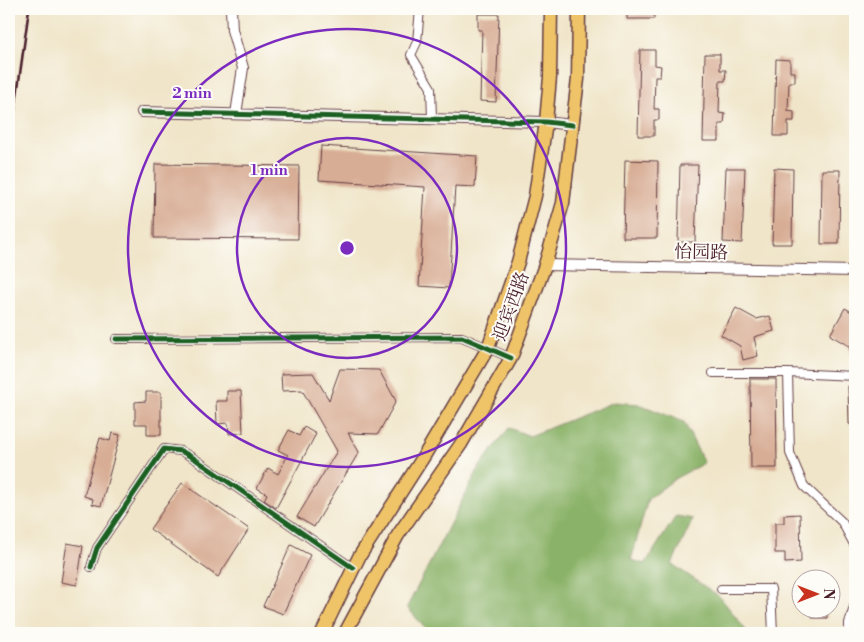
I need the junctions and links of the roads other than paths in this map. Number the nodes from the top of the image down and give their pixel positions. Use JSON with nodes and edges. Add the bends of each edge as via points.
{"nodes":[{"id":1,"x":231,"y":9,"type":"edge"},
{"id":2,"x":420,"y":9,"type":"edge"},
{"id":3,"x":551,"y":9,"type":"edge"},
{"id":4,"x":579,"y":9,"type":"edge"},
{"id":5,"x":142,"y":112,"type":"dead end"},
{"id":6,"x":236,"y":114,"type":"junction"},
{"id":7,"x":432,"y":119,"type":"junction"},
{"id":8,"x":546,"y":122,"type":"junction"},
{"id":9,"x":572,"y":125,"type":"junction"},
{"id":10,"x":545,"y":265,"type":"junction"},
{"id":11,"x":855,"y":271,"type":"edge"},
{"id":12,"x":116,"y":339,"type":"dead end"},
{"id":13,"x":488,"y":348,"type":"junction"},
{"id":14,"x":511,"y":358,"type":"junction"},
{"id":15,"x":713,"y":373,"type":"dead end"},
{"id":16,"x":788,"y":373,"type":"junction"},
{"id":17,"x":855,"y":376,"type":"edge"},
{"id":18,"x":855,"y":546,"type":"edge"},
{"id":19,"x":92,"y":567,"type":"dead end"},
{"id":20,"x":353,"y":568,"type":"junction"},
{"id":21,"x":721,"y":589,"type":"dead end"},
{"id":22,"x":855,"y":604,"type":"edge"},
{"id":23,"x":322,"y":633,"type":"edge"},
{"id":24,"x":345,"y":633,"type":"edge"},
{"id":25,"x":772,"y":633,"type":"edge"},
{"id":26,"x":849,"y":633,"type":"edge"}],
"edges":[{"from":1,"to":6,"type":"street","via":[[232,30],[243,68]]},
{"from":2,"to":7,"type":"street","via":[[417,42],[411,55],[431,88]]},
{"from":3,"to":8,"type":"highway","name":"迎宾西路"},
{"from":4,"to":9,"type":"highway","name":"迎宾西路","via":[[578,80]]},
{"from":5,"to":6,"type":"street"},
{"from":6,"to":7,"type":"street"},
{"from":7,"to":8,"type":"street"},
{"from":8,"to":9,"type":"street"},
{"from":8,"to":13,"type":"highway","name":"迎宾西路","via":[[535,196],[518,262]]},
{"from":9,"to":10,"type":"highway","name":"迎宾西路","via":[[563,203]]},
{"from":10,"to":11,"type":"street","name":"怡园路"},
{"from":10,"to":14,"type":"highway","name":"迎宾西路"},
{"from":12,"to":13,"type":"street","via":[[462,337]]},
{"from":13,"to":14,"type":"street"},
{"from":13,"to":20,"type":"highway","name":"迎宾西路"},
{"from":14,"to":24,"type":"highway","name":"迎宾西路","via":[[461,444],[398,535]]},
{"from":15,"to":16,"type":"street"},
{"from":16,"to":17,"type":"street"},
{"from":16,"to":18,"type":"street","via":[[790,453],[804,486],[842,522]]},
{"from":19,"to":20,"type":"street","via":[[97,548],[164,449],[181,451],[195,459]]},
{"from":20,"to":23,"type":"highway","name":"迎宾西路"},
{"from":21,"to":25,"type":"street","via":[[772,589]]},
{"from":22,"to":26,"type":"street"}]}
